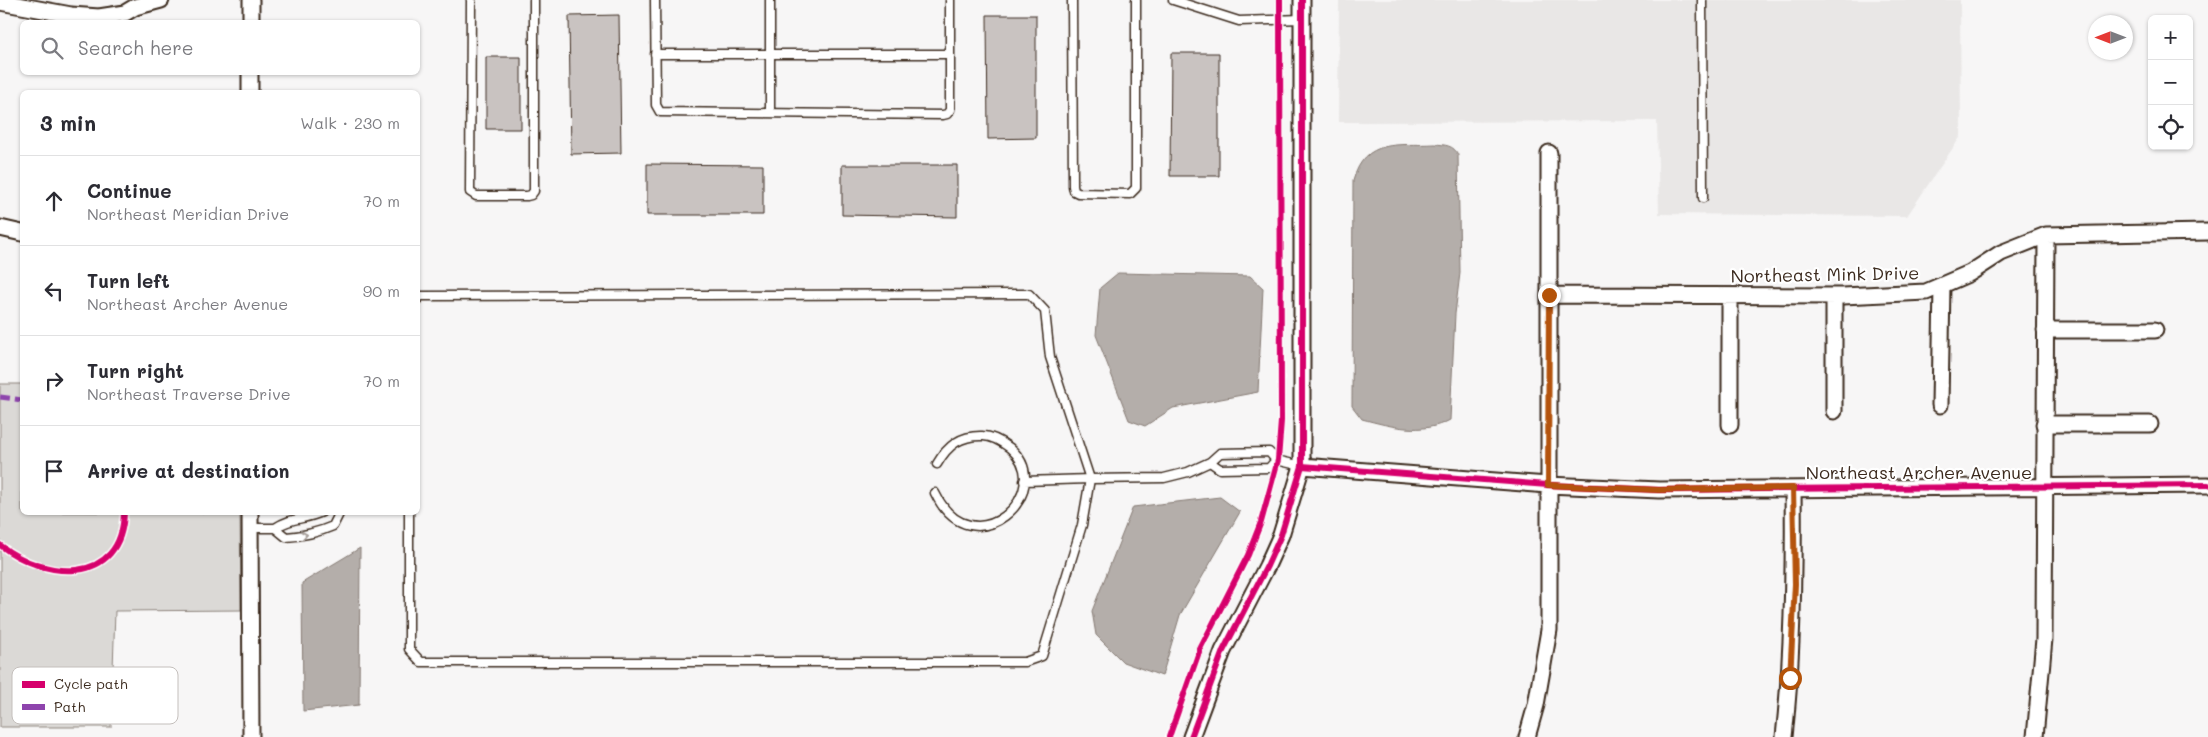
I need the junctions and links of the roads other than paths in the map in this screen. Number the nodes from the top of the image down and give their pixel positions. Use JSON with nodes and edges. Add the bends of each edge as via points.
{"nodes":[{"id":1,"x":161,"y":0,"type":"edge"},
{"id":2,"x":251,"y":0,"type":"edge"},
{"id":3,"x":471,"y":0,"type":"edge"},
{"id":4,"x":534,"y":0,"type":"edge"},
{"id":5,"x":655,"y":0,"type":"edge"},
{"id":6,"x":770,"y":0,"type":"edge"},
{"id":7,"x":950,"y":0,"type":"edge"},
{"id":8,"x":1072,"y":0,"type":"edge"},
{"id":9,"x":1136,"y":0,"type":"edge"},
{"id":10,"x":1173,"y":0,"type":"edge"},
{"id":11,"x":1302,"y":0,"type":"edge"},
{"id":12,"x":1702,"y":0,"type":"edge"},
{"id":13,"x":0,"y":2,"type":"edge"},
{"id":14,"x":135,"y":3,"type":"edge"},
{"id":15,"x":1302,"y":19,"type":"junction"},
{"id":16,"x":251,"y":20,"type":"edge"},
{"id":17,"x":655,"y":54,"type":"junction"},
{"id":18,"x":770,"y":54,"type":"junction"},
{"id":19,"x":950,"y":54,"type":"junction"},
{"id":20,"x":250,"y":75,"type":"edge"},
{"id":21,"x":250,"y":90,"type":"edge"},
{"id":22,"x":770,"y":113,"type":"junction"},
{"id":23,"x":1549,"y":153,"type":"dead end"},
{"id":24,"x":1702,"y":198,"type":"dead end"},
{"id":25,"x":0,"y":228,"type":"edge"},
{"id":26,"x":2208,"y":232,"type":"edge"},
{"id":27,"x":20,"y":233,"type":"edge"},
{"id":28,"x":2046,"y":235,"type":"junction"},
{"id":29,"x":1942,"y":286,"type":"junction"},
{"id":30,"x":1549,"y":295,"type":"junction"},
{"id":31,"x":420,"y":296,"type":"edge"},
{"id":32,"x":1730,"y":296,"type":"junction"},
{"id":33,"x":1834,"y":296,"type":"junction"},
{"id":34,"x":2045,"y":330,"type":"junction"},
{"id":35,"x":2155,"y":330,"type":"dead end"},
{"id":36,"x":1940,"y":405,"type":"dead end"},
{"id":37,"x":1834,"y":410,"type":"dead end"},
{"id":38,"x":2044,"y":424,"type":"junction"},
{"id":39,"x":2150,"y":424,"type":"dead end"},
{"id":40,"x":1730,"y":425,"type":"dead end"},
{"id":41,"x":1276,"y":460,"type":"junction"},
{"id":42,"x":1210,"y":462,"type":"junction"},
{"id":43,"x":937,"y":464,"type":"dead end"},
{"id":44,"x":1302,"y":466,"type":"junction"},
{"id":45,"x":1090,"y":479,"type":"junction"},
{"id":46,"x":1024,"y":481,"type":"junction"},
{"id":47,"x":1548,"y":485,"type":"junction"},
{"id":48,"x":2208,"y":485,"type":"edge"},
{"id":49,"x":2044,"y":487,"type":"junction"},
{"id":50,"x":1793,"y":488,"type":"junction"},
{"id":51,"x":935,"y":493,"type":"dead end"},
{"id":52,"x":250,"y":515,"type":"edge"},
{"id":53,"x":313,"y":515,"type":"edge"},
{"id":54,"x":338,"y":515,"type":"edge"},
{"id":55,"x":409,"y":515,"type":"edge"},
{"id":56,"x":250,"y":528,"type":"junction"},
{"id":57,"x":275,"y":528,"type":"junction"},
{"id":58,"x":250,"y":737,"type":"edge"},
{"id":59,"x":1192,"y":737,"type":"edge"},
{"id":60,"x":1528,"y":737,"type":"edge"},
{"id":61,"x":1784,"y":737,"type":"edge"},
{"id":62,"x":2035,"y":737,"type":"edge"}],
"edges":[{"from":1,"to":14,"type":"street"},
{"from":2,"to":16,"type":"street"},
{"from":3,"to":4,"type":"lane","via":[[470,192],[476,196],[527,196],[534,191]]},
{"from":5,"to":17,"type":"lane"},
{"from":6,"to":18,"type":"lane"},
{"from":7,"to":19,"type":"lane"},
{"from":8,"to":9,"type":"lane","via":[[1074,191],[1130,194],[1136,188]]},
{"from":10,"to":15,"type":"lane","via":[[1239,21]]},
{"from":11,"to":15,"type":"street"},
{"from":12,"to":24,"type":"lane"},
{"from":13,"to":14,"type":"street","via":[[99,17],[125,13]]},
{"from":15,"to":44,"type":"street"},
{"from":17,"to":18,"type":"lane"},
{"from":17,"to":22,"type":"lane","via":[[656,105],[660,112]]},
{"from":18,"to":19,"type":"lane"},
{"from":18,"to":22,"type":"lane"},
{"from":19,"to":22,"type":"lane","via":[[950,110],[947,114]]},
{"from":20,"to":21,"type":"street"},
{"from":23,"to":30,"type":"street"},
{"from":25,"to":27,"type":"street"},
{"from":26,"to":28,"type":"street","name":"Northeast Mink Drive"},
{"from":28,"to":29,"type":"street","name":"Northeast Mink Drive","via":[[2000,253],[1970,273]]},
{"from":28,"to":34,"type":"street"},
{"from":29,"to":33,"type":"street","name":"Northeast Mink Drive","via":[[1926,292]]},
{"from":29,"to":36,"type":"street"},
{"from":30,"to":32,"type":"street","name":"Northeast Mink Drive"},
{"from":30,"to":47,"type":"street"},
{"from":31,"to":45,"type":"lane","via":[[1030,294],[1045,311],[1050,357]]},
{"from":32,"to":33,"type":"street","name":"Northeast Mink Drive"},
{"from":32,"to":40,"type":"street"},
{"from":33,"to":37,"type":"street"},
{"from":34,"to":35,"type":"street"},
{"from":34,"to":38,"type":"street"},
{"from":38,"to":39,"type":"street"},
{"from":38,"to":49,"type":"street"},
{"from":41,"to":42,"type":"lane","via":[[1269,468],[1220,469]]},
{"from":41,"to":42,"type":"lane","via":[[1269,452],[1220,453]]},
{"from":41,"to":44,"type":"lane"},
{"from":42,"to":45,"type":"lane","via":[[1164,478]]},
{"from":43,"to":46,"type":"lane","via":[[945,450],[957,440],[972,435],[988,436],[1014,452],[1022,465]]},
{"from":44,"to":47,"type":"street","name":"Northeast Archer Avenue"},
{"from":44,"to":59,"type":"street","via":[[1281,535],[1223,651]]},
{"from":45,"to":46,"type":"lane"},
{"from":45,"to":55,"type":"lane","via":[[1082,525],[1042,656],[1024,662],[421,662],[409,649]]},
{"from":46,"to":51,"type":"lane","via":[[1022,495],[1015,508],[1005,518],[985,525],[964,523],[951,516]]},
{"from":47,"to":50,"type":"street","name":"Northeast Archer Avenue","via":[[1658,490]]},
{"from":47,"to":60,"type":"street","via":[[1549,630]]},
{"from":48,"to":49,"type":"street","name":"Northeast Archer Avenue"},
{"from":49,"to":50,"type":"street","name":"Northeast Archer Avenue"},
{"from":49,"to":62,"type":"street","via":[[2044,638]]},
{"from":50,"to":61,"type":"street","via":[[1795,584]]},
{"from":52,"to":56,"type":"street"},
{"from":53,"to":57,"type":"lane","via":[[286,520]]},
{"from":57,"to":54,"type":"lane","one_way":true,"via":[[286,537],[302,536],[333,526]]},
{"from":56,"to":57,"type":"lane"},
{"from":56,"to":58,"type":"street"}]}
